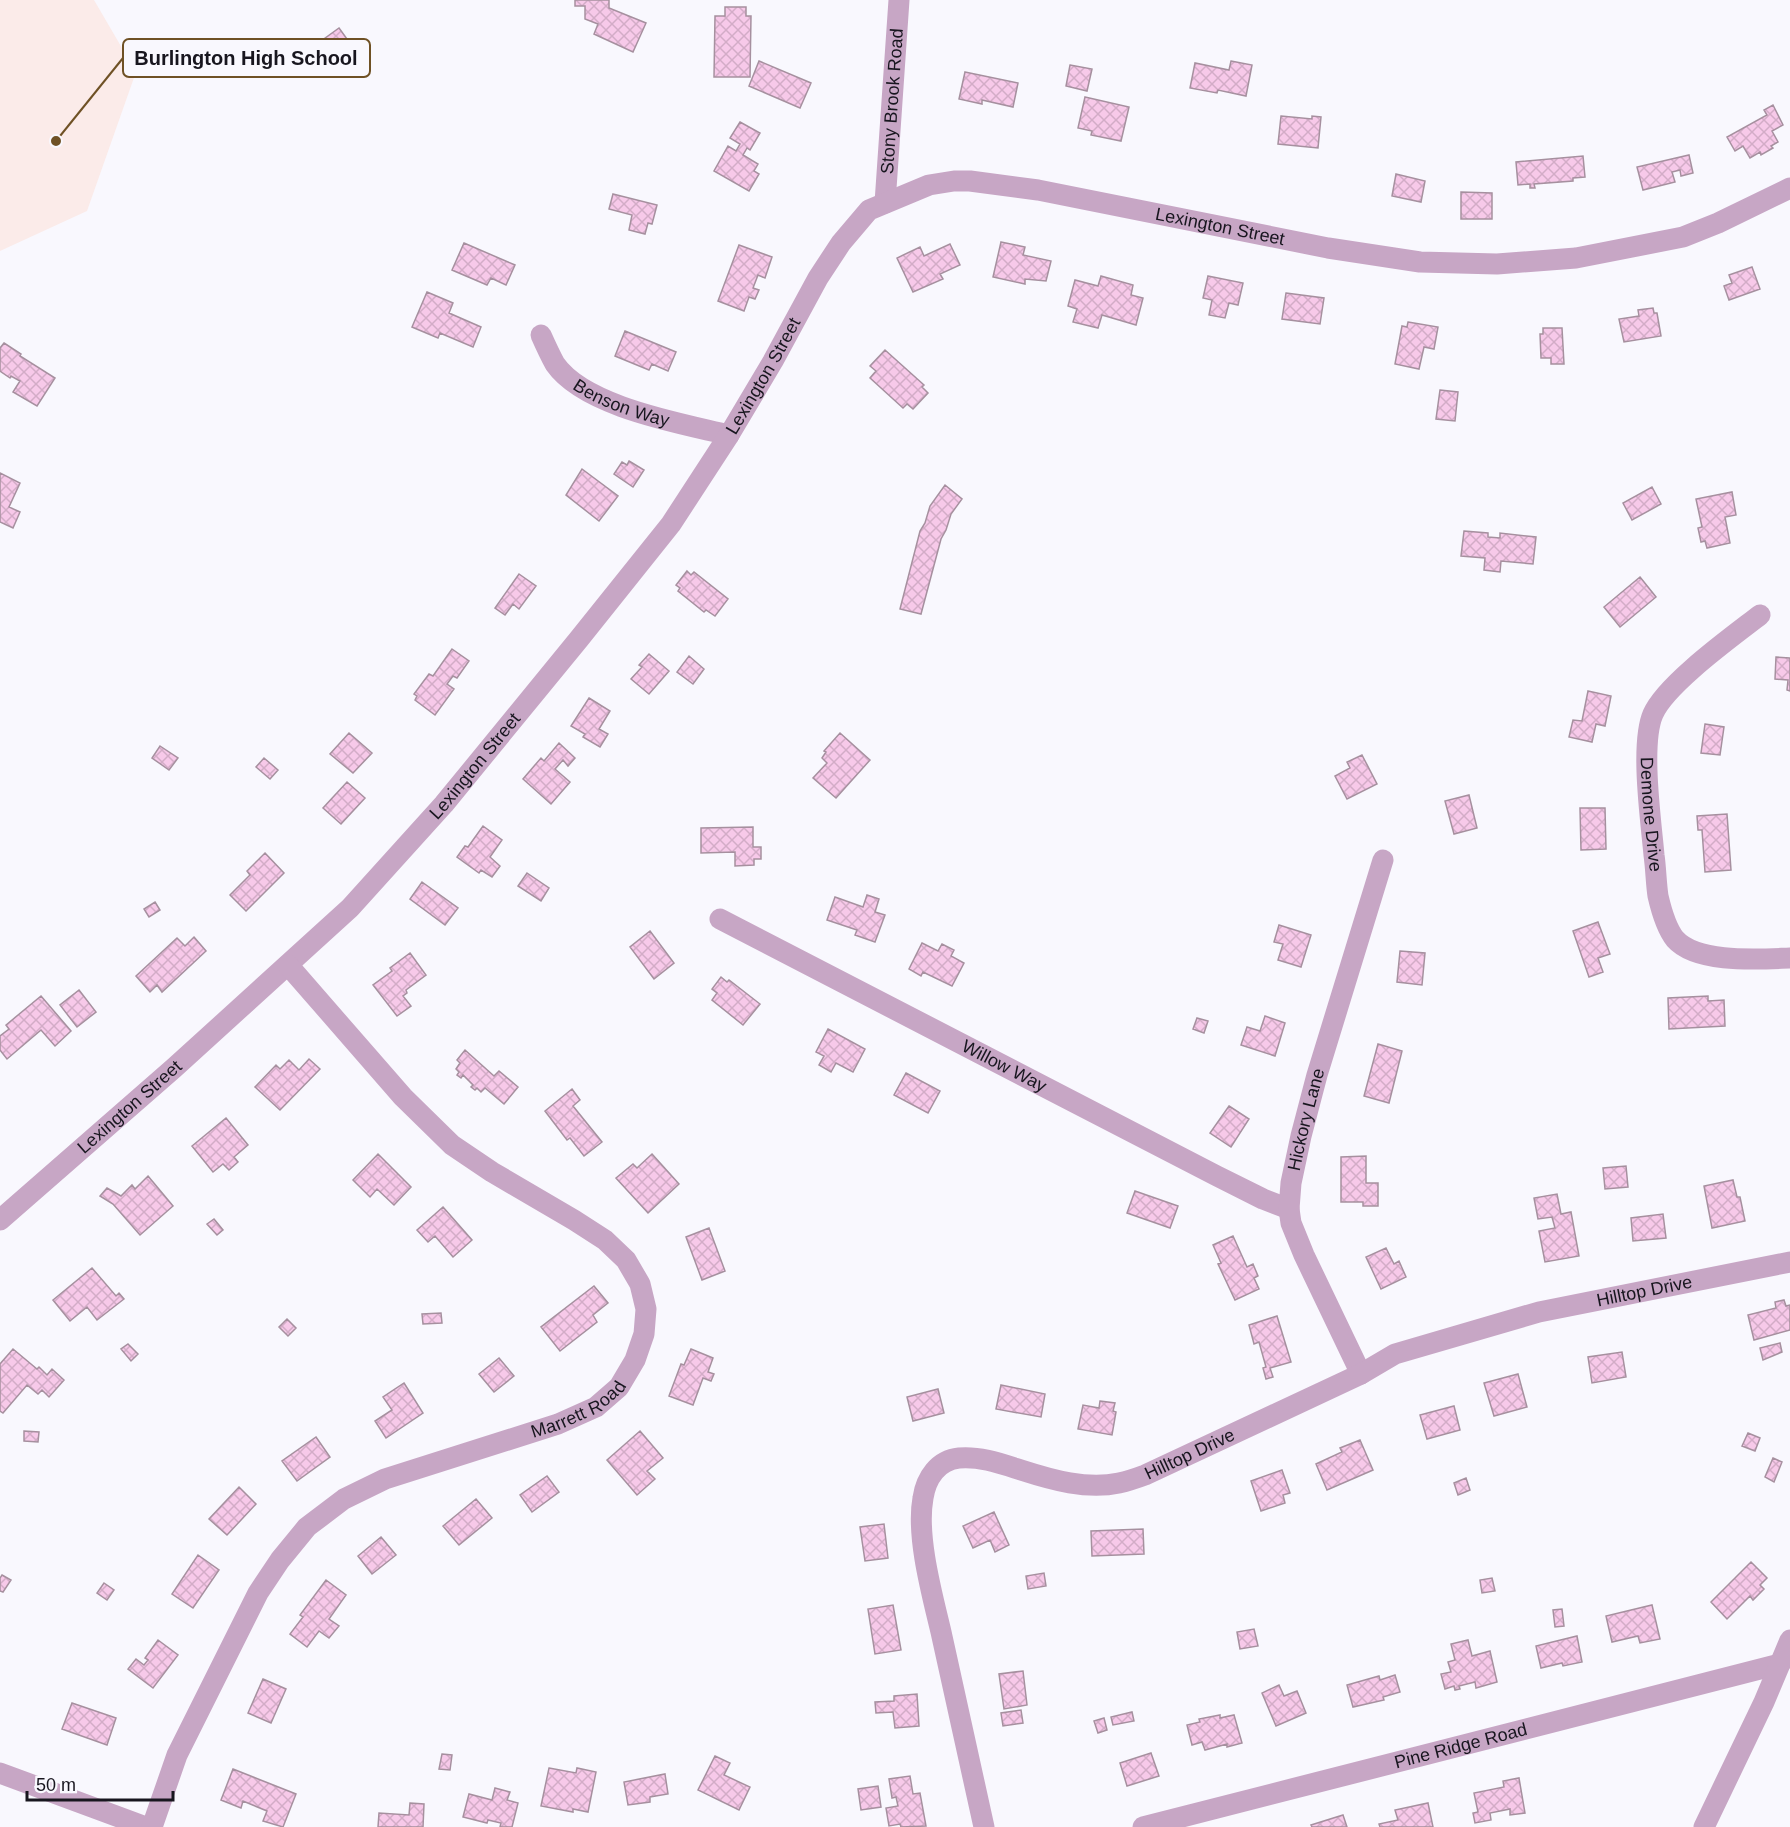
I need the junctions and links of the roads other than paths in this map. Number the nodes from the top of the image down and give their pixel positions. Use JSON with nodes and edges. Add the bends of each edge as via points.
{"nodes":[{"id":1,"x":899,"y":0,"type":"edge"},
{"id":2,"x":1790,"y":188,"type":"edge"},
{"id":3,"x":885,"y":203,"type":"junction"},
{"id":4,"x":541,"y":335,"type":"dead end"},
{"id":5,"x":729,"y":435,"type":"junction"},
{"id":6,"x":1760,"y":615,"type":"dead end"},
{"id":7,"x":1383,"y":860,"type":"dead end"},
{"id":8,"x":720,"y":919,"type":"dead end"},
{"id":9,"x":1790,"y":958,"type":"edge"},
{"id":10,"x":288,"y":965,"type":"junction"},
{"id":11,"x":1289,"y":1209,"type":"junction"},
{"id":12,"x":0,"y":1220,"type":"edge"},
{"id":13,"x":1790,"y":1262,"type":"edge"},
{"id":14,"x":1361,"y":1374,"type":"junction"},
{"id":15,"x":1790,"y":1640,"type":"edge"},
{"id":16,"x":1780,"y":1664,"type":"junction"},
{"id":17,"x":0,"y":1773,"type":"edge"},
{"id":18,"x":146,"y":1827,"type":"edge"},
{"id":19,"x":152,"y":1827,"type":"edge"},
{"id":20,"x":984,"y":1827,"type":"edge"},
{"id":21,"x":1143,"y":1827,"type":"edge"},
{"id":22,"x":1704,"y":1827,"type":"edge"}],
"edges":[{"from":1,"to":3,"type":"street","name":"Stony Brook Road"},
{"from":2,"to":3,"type":"street","name":"Lexington Street","via":[[1683,237],[1576,258],[1497,264],[1420,262],[1328,248],[989,182],[928,185]]},
{"from":3,"to":5,"type":"street","name":"Lexington Street","via":[[869,210],[841,243]]},
{"from":4,"to":5,"type":"street","name":"Benson Way","via":[[556,365],[587,390],[627,409]]},
{"from":5,"to":10,"type":"street","name":"Lexington Street","via":[[671,524],[444,804],[350,908]]},
{"from":6,"to":9,"type":"street","name":"Demone Drive","via":[[1682,679],[1659,704],[1648,741],[1649,802],[1658,896],[1675,939],[1712,955]]},
{"from":7,"to":11,"type":"street","name":"Hickory Lane","via":[[1317,1075],[1291,1183]]},
{"from":8,"to":11,"type":"street","name":"Willow Way","via":[[1217,1176]]},
{"from":10,"to":12,"type":"street","name":"Lexington Street"},
{"from":10,"to":19,"type":"street","name":"Marrett Road","via":[[403,1097],[452,1145],[605,1240],[626,1260],[642,1292],[646,1309],[644,1334],[619,1387],[596,1407],[558,1424],[385,1479],[345,1499],[307,1527],[258,1593],[177,1755]]},
{"from":11,"to":14,"type":"street","name":"Hickory Lane","via":[[1304,1255]]},
{"from":13,"to":14,"type":"street","name":"Hilltop Drive","via":[[1539,1312],[1395,1354]]},
{"from":14,"to":20,"type":"street","name":"Hilltop Drive","via":[[1145,1475],[1119,1483],[1099,1485],[1052,1479],[991,1461],[961,1458],[935,1468],[926,1483],[921,1519]]},
{"from":15,"to":16,"type":"street"},
{"from":16,"to":21,"type":"street","name":"Pine Ridge Road"},
{"from":16,"to":22,"type":"street"},
{"from":17,"to":18,"type":"street"}]}
